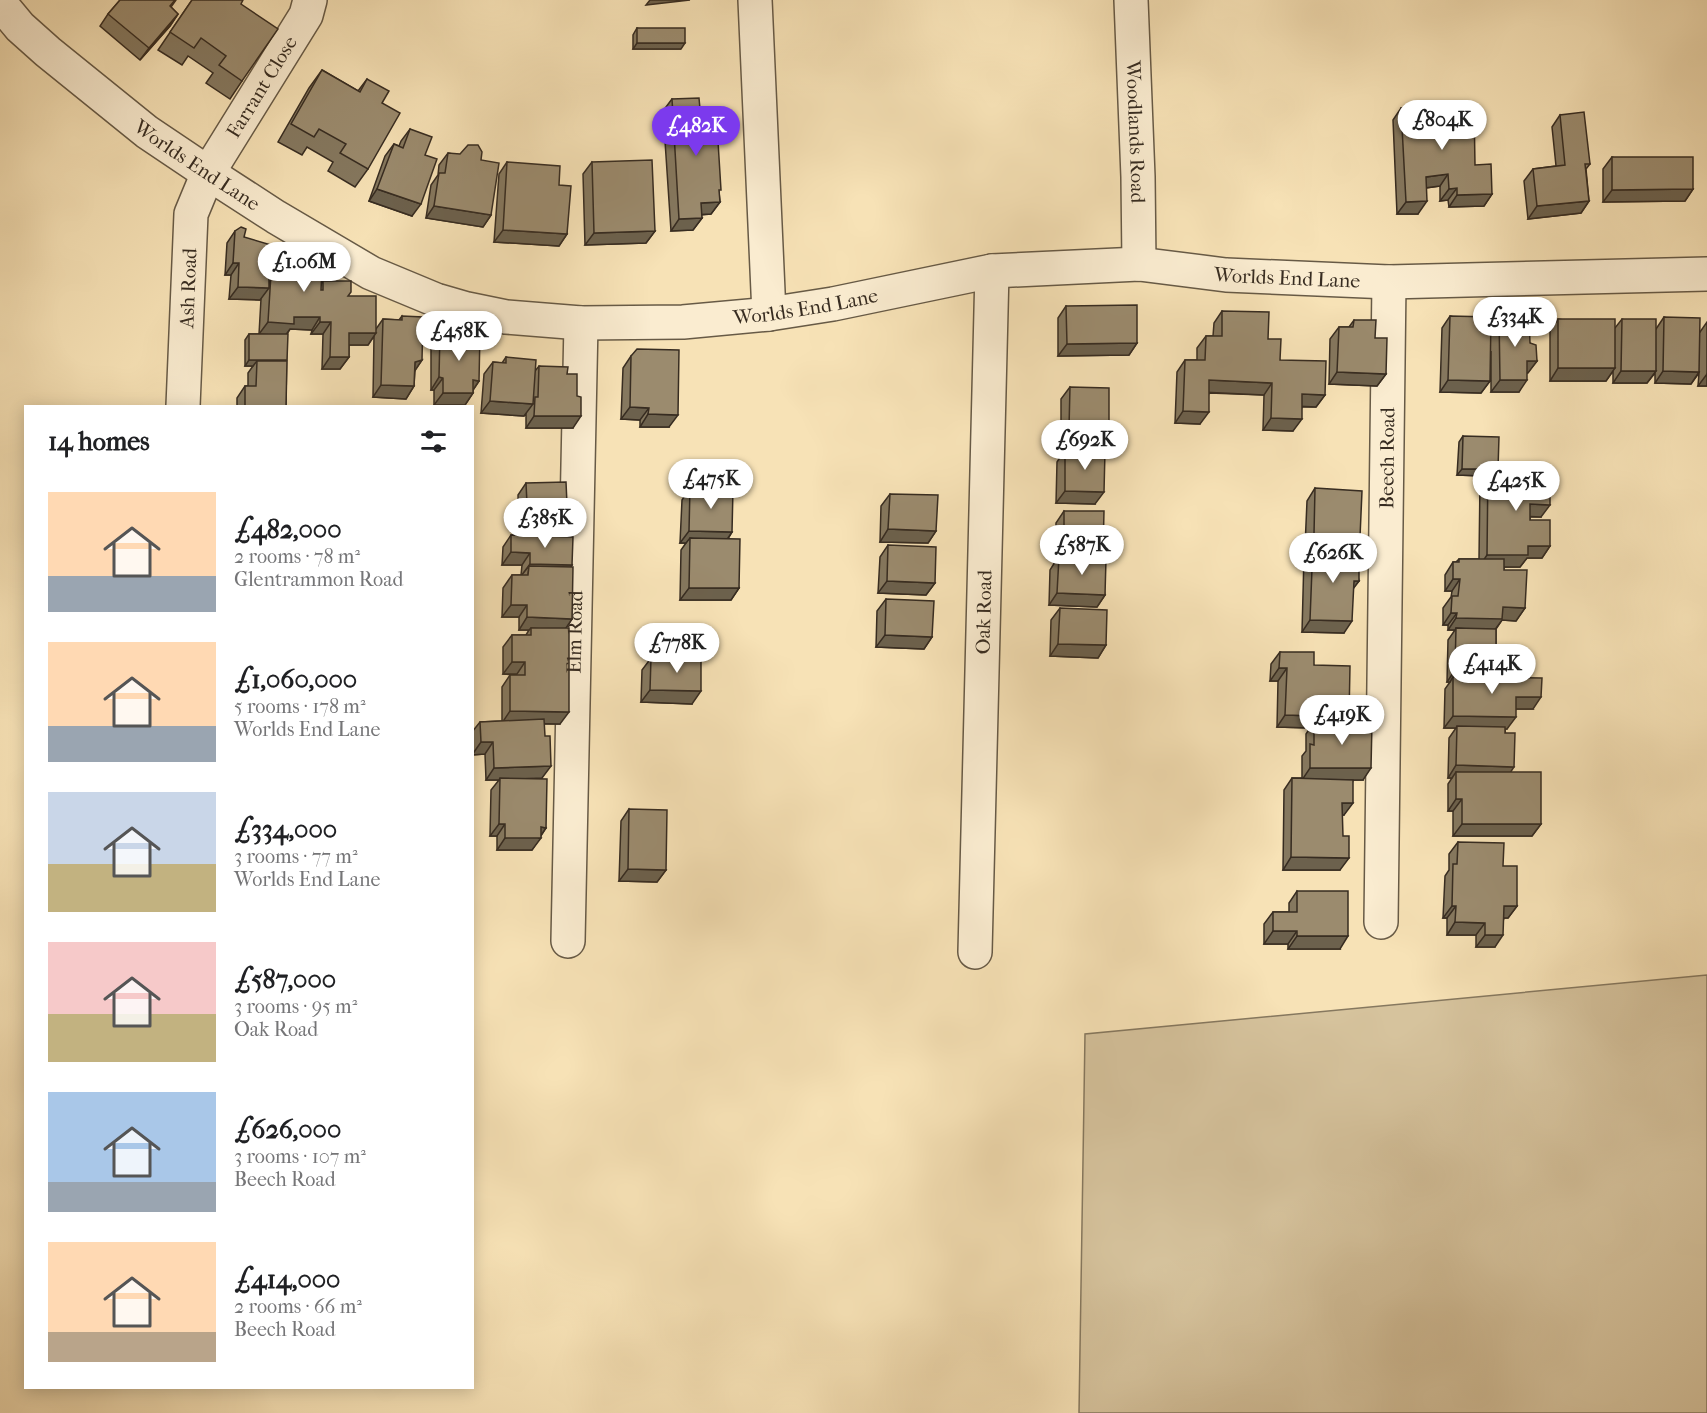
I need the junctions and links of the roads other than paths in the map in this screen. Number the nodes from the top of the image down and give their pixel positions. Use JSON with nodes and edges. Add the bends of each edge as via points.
{"nodes":[{"id":1,"x":310,"y":0,"type":"edge"},
{"id":2,"x":754,"y":0,"type":"edge"},
{"id":3,"x":1131,"y":0,"type":"edge"},
{"id":4,"x":0,"y":3,"type":"edge"},
{"id":5,"x":208,"y":173,"type":"junction"},
{"id":6,"x":1139,"y":264,"type":"junction"},
{"id":7,"x":992,"y":271,"type":"junction"},
{"id":8,"x":1707,"y":274,"type":"edge"},
{"id":9,"x":1389,"y":282,"type":"junction"},
{"id":10,"x":769,"y":314,"type":"junction"},
{"id":11,"x":581,"y":323,"type":"junction"},
{"id":12,"x":183,"y":405,"type":"edge"},
{"id":13,"x":1381,"y":922,"type":"dead end"},
{"id":14,"x":568,"y":941,"type":"dead end"},
{"id":15,"x":975,"y":952,"type":"dead end"}],
"edges":[{"from":1,"to":5,"type":"street","name":"Farrant Close","via":[[306,15]]},
{"from":2,"to":10,"type":"street"},
{"from":3,"to":6,"type":"street","name":"Woodlands Road"},
{"from":4,"to":5,"type":"street","name":"Worlds End Lane","via":[[20,27],[85,82],[147,132]]},
{"from":5,"to":11,"type":"street","name":"Worlds End Lane","via":[[371,273],[436,300],[506,317]]},
{"from":5,"to":12,"type":"street","name":"Ash Road","via":[[191,214]]},
{"from":6,"to":7,"type":"street","name":"Worlds End Lane"},
{"from":6,"to":9,"type":"street","name":"Worlds End Lane","via":[[1226,275]]},
{"from":7,"to":10,"type":"street","name":"Worlds End Lane"},
{"from":7,"to":15,"type":"street","name":"Oak Road"},
{"from":8,"to":9,"type":"street","name":"Worlds End Lane"},
{"from":9,"to":13,"type":"street","name":"Beech Road"},
{"from":10,"to":11,"type":"street","name":"Worlds End Lane","via":[[683,322]]},
{"from":11,"to":14,"type":"street","name":"Elm Road"}]}
